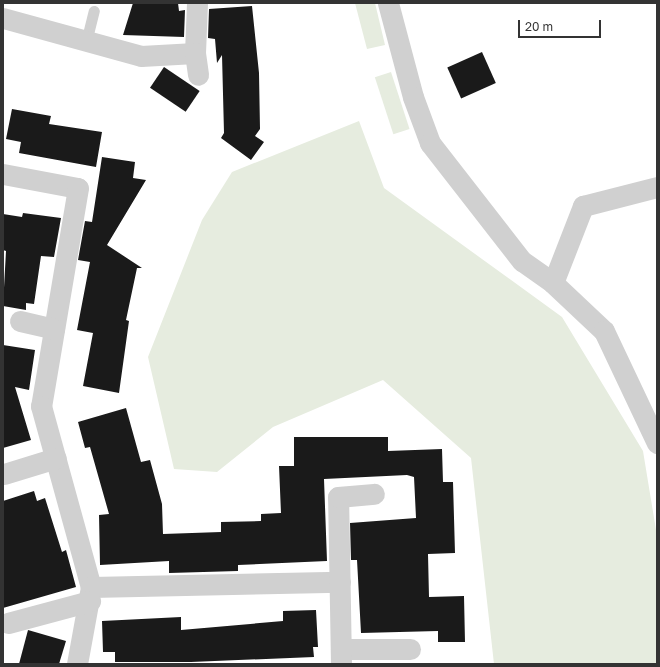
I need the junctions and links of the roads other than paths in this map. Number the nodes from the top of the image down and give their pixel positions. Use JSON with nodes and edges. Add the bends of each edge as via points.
{"nodes":[{"id":1,"x":197,"y":3,"type":"edge"},
{"id":2,"x":388,"y":3,"type":"edge"},
{"id":3,"x":94,"y":11,"type":"dead end"},
{"id":4,"x":3,"y":18,"type":"edge"},
{"id":5,"x":86,"y":42,"type":"junction"},
{"id":6,"x":195,"y":53,"type":"junction"},
{"id":7,"x":198,"y":75,"type":"dead end"},
{"id":8,"x":3,"y":174,"type":"edge"},
{"id":9,"x":657,"y":187,"type":"edge"},
{"id":10,"x":553,"y":283,"type":"junction"},
{"id":11,"x":20,"y":321,"type":"dead end"},
{"id":12,"x":54,"y":329,"type":"junction"},
{"id":13,"x":657,"y":442,"type":"edge"},
{"id":14,"x":56,"y":458,"type":"junction"},
{"id":15,"x":4,"y":474,"type":"dead end"},
{"id":16,"x":374,"y":494,"type":"dead end"},
{"id":17,"x":340,"y":582,"type":"junction"},
{"id":18,"x":90,"y":594,"type":"junction"},
{"id":19,"x":8,"y":623,"type":"dead end"},
{"id":20,"x":410,"y":650,"type":"dead end"},
{"id":21,"x":341,"y":656,"type":"edge"},
{"id":22,"x":77,"y":664,"type":"edge"}],
"edges":[{"from":1,"to":6,"type":"street"},
{"from":2,"to":10,"type":"street","via":[[413,97],[430,143],[522,261]]},
{"from":3,"to":5,"type":"lane"},
{"from":4,"to":5,"type":"street"},
{"from":5,"to":6,"type":"street","via":[[141,56]]},
{"from":6,"to":7,"type":"street"},
{"from":8,"to":12,"type":"street","via":[[78,188]]},
{"from":9,"to":10,"type":"street","via":[[582,206]]},
{"from":10,"to":13,"type":"street","via":[[604,331]]},
{"from":11,"to":12,"type":"street"},
{"from":12,"to":14,"type":"street","via":[[41,406]]},
{"from":14,"to":15,"type":"street"},
{"from":14,"to":18,"type":"street"},
{"from":16,"to":17,"type":"street","via":[[338,497]]},
{"from":17,"to":18,"type":"street"},
{"from":17,"to":21,"type":"street"},
{"from":18,"to":19,"type":"street"},
{"from":18,"to":22,"type":"street"},
{"from":20,"to":21,"type":"street"}]}
